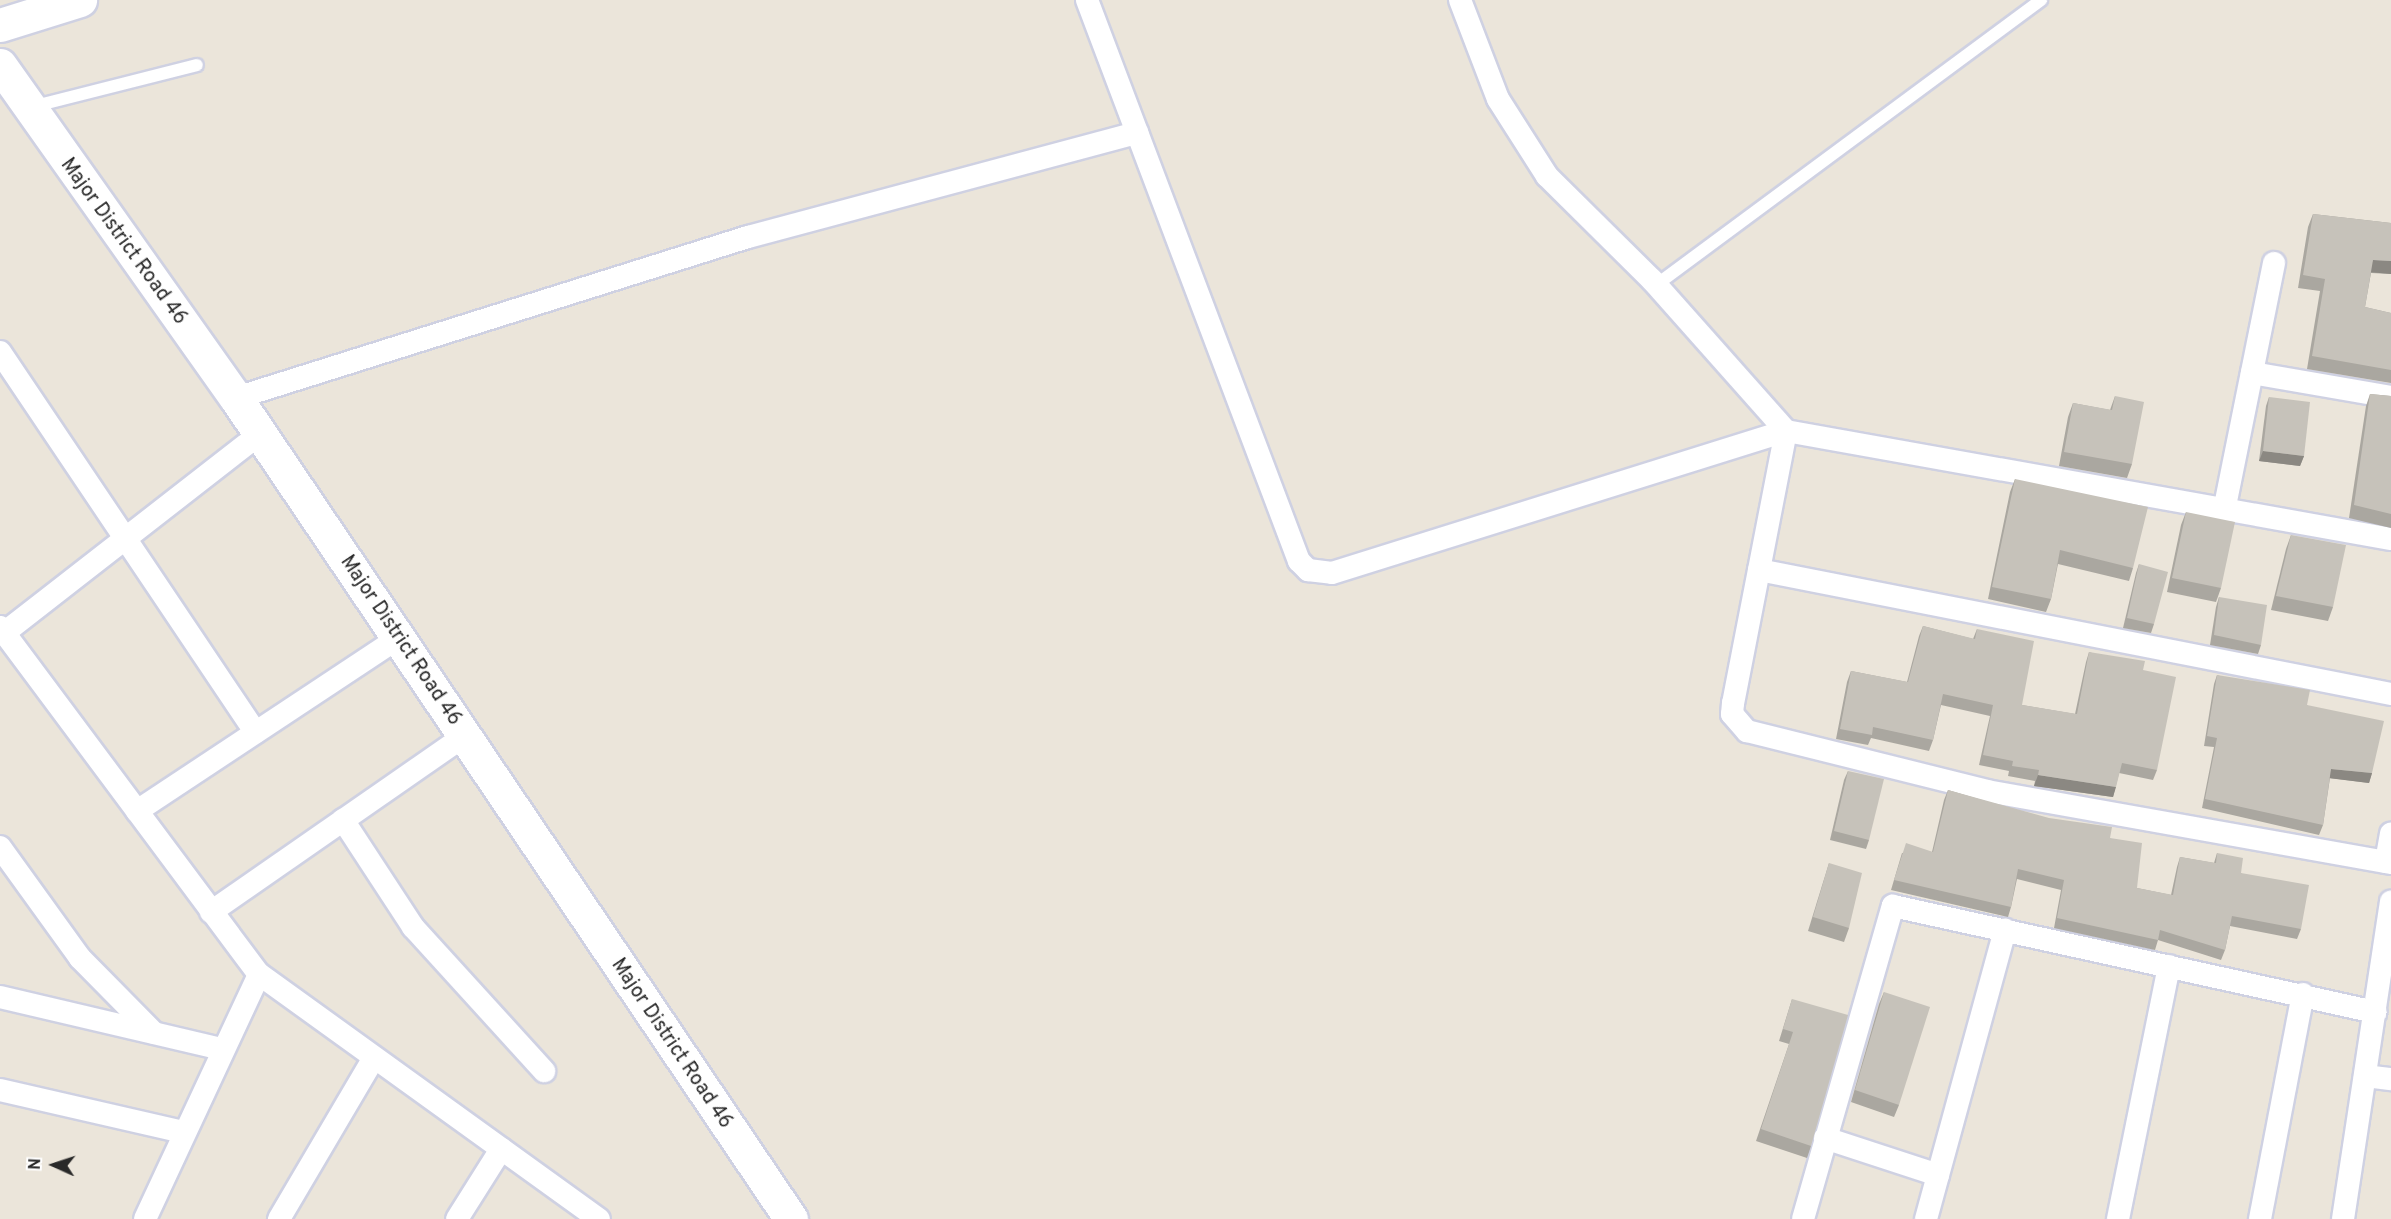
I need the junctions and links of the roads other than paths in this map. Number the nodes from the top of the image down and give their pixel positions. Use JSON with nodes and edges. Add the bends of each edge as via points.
{"nodes":[{"id":1,"x":80,"y":0,"type":"edge"},
{"id":2,"x":1087,"y":0,"type":"edge"},
{"id":3,"x":1460,"y":0,"type":"edge"},
{"id":4,"x":2041,"y":0,"type":"edge"},
{"id":5,"x":0,"y":25,"type":"edge"},
{"id":6,"x":1,"y":59,"type":"edge"},
{"id":7,"x":197,"y":65,"type":"dead end"},
{"id":8,"x":27,"y":108,"type":"junction"},
{"id":9,"x":1137,"y":133,"type":"junction"},
{"id":10,"x":2274,"y":263,"type":"dead end"},
{"id":11,"x":1656,"y":285,"type":"junction"},
{"id":12,"x":0,"y":352,"type":"edge"},
{"id":13,"x":2252,"y":373,"type":"junction"},
{"id":14,"x":2391,"y":397,"type":"edge"},
{"id":15,"x":236,"y":398,"type":"junction"},
{"id":16,"x":1786,"y":431,"type":"junction"},
{"id":17,"x":260,"y":434,"type":"junction"},
{"id":18,"x":2224,"y":511,"type":"junction"},
{"id":19,"x":125,"y":538,"type":"junction"},
{"id":20,"x":2391,"y":539,"type":"edge"},
{"id":21,"x":1759,"y":570,"type":"junction"},
{"id":22,"x":2,"y":630,"type":"edge"},
{"id":23,"x":398,"y":638,"type":"junction"},
{"id":24,"x":2391,"y":694,"type":"edge"},
{"id":25,"x":255,"y":732,"type":"junction"},
{"id":26,"x":464,"y":736,"type":"junction"},
{"id":27,"x":136,"y":811,"type":"junction"},
{"id":28,"x":344,"y":820,"type":"junction"},
{"id":29,"x":2391,"y":833,"type":"edge"},
{"id":30,"x":0,"y":847,"type":"edge"},
{"id":31,"x":2388,"y":862,"type":"edge"},
{"id":32,"x":2391,"y":902,"type":"edge"},
{"id":33,"x":211,"y":912,"type":"junction"},
{"id":34,"x":2005,"y":930,"type":"junction"},
{"id":35,"x":2169,"y":966,"type":"junction"},
{"id":36,"x":259,"y":974,"type":"junction"},
{"id":37,"x":2303,"y":994,"type":"junction"},
{"id":38,"x":0,"y":997,"type":"edge"},
{"id":39,"x":2375,"y":1012,"type":"junction"},
{"id":40,"x":154,"y":1033,"type":"junction"},
{"id":41,"x":221,"y":1049,"type":"junction"},
{"id":42,"x":374,"y":1058,"type":"junction"},
{"id":43,"x":544,"y":1071,"type":"dead end"},
{"id":44,"x":2365,"y":1076,"type":"junction"},
{"id":45,"x":2391,"y":1079,"type":"edge"},
{"id":46,"x":0,"y":1090,"type":"edge"},
{"id":47,"x":184,"y":1132,"type":"junction"},
{"id":48,"x":1825,"y":1138,"type":"junction"},
{"id":49,"x":501,"y":1149,"type":"junction"},
{"id":50,"x":1938,"y":1175,"type":"junction"},
{"id":51,"x":145,"y":1219,"type":"edge"},
{"id":52,"x":279,"y":1219,"type":"edge"},
{"id":53,"x":457,"y":1219,"type":"edge"},
{"id":54,"x":598,"y":1219,"type":"edge"},
{"id":55,"x":790,"y":1219,"type":"edge"},
{"id":56,"x":1803,"y":1219,"type":"edge"},
{"id":57,"x":1926,"y":1219,"type":"edge"},
{"id":58,"x":2118,"y":1219,"type":"edge"},
{"id":59,"x":2260,"y":1219,"type":"edge"},
{"id":60,"x":2343,"y":1219,"type":"edge"}],
"edges":[{"from":1,"to":5,"type":"main road"},
{"from":2,"to":9,"type":"street"},
{"from":3,"to":11,"type":"street","via":[[1498,99],[1547,176]]},
{"from":4,"to":11,"type":"lane"},
{"from":6,"to":8,"type":"main road","name":"Major District Road 46"},
{"from":7,"to":8,"type":"lane"},
{"from":8,"to":15,"type":"main road","name":"Major District Road 46"},
{"from":9,"to":15,"type":"street","via":[[748,237]]},
{"from":9,"to":16,"type":"street","via":[[1299,561],[1308,570],[1332,573]]},
{"from":10,"to":13,"type":"street"},
{"from":11,"to":16,"type":"street"},
{"from":12,"to":19,"type":"street"},
{"from":13,"to":14,"type":"street"},
{"from":13,"to":18,"type":"street"},
{"from":15,"to":17,"type":"main road","name":"Major District Road 46"},
{"from":16,"to":18,"type":"street"},
{"from":16,"to":21,"type":"street"},
{"from":17,"to":19,"type":"street"},
{"from":17,"to":23,"type":"main road","name":"Major District Road 46"},
{"from":18,"to":20,"type":"street"},
{"from":19,"to":22,"type":"street"},
{"from":19,"to":25,"type":"street"},
{"from":21,"to":24,"type":"street"},
{"from":21,"to":31,"type":"street","via":[[1732,714],[1747,731],[1987,791]]},
{"from":22,"to":27,"type":"street"},
{"from":23,"to":25,"type":"street"},
{"from":23,"to":26,"type":"main road","name":"Major District Road 46"},
{"from":25,"to":27,"type":"street"},
{"from":26,"to":28,"type":"street"},
{"from":26,"to":55,"type":"main road","name":"Major District Road 46"},
{"from":27,"to":33,"type":"street"},
{"from":28,"to":33,"type":"street"},
{"from":28,"to":43,"type":"street","via":[[413,927]]},
{"from":29,"to":31,"type":"street"},
{"from":30,"to":40,"type":"street","via":[[80,958]]},
{"from":32,"to":39,"type":"street"},
{"from":33,"to":36,"type":"street"},
{"from":34,"to":35,"type":"street"},
{"from":34,"to":48,"type":"street","via":[[1893,906]]},
{"from":34,"to":50,"type":"street"},
{"from":35,"to":37,"type":"street"},
{"from":35,"to":58,"type":"street"},
{"from":36,"to":41,"type":"street"},
{"from":36,"to":42,"type":"street"},
{"from":37,"to":39,"type":"street"},
{"from":37,"to":59,"type":"street"},
{"from":38,"to":40,"type":"street"},
{"from":39,"to":44,"type":"street"},
{"from":40,"to":41,"type":"street"},
{"from":41,"to":47,"type":"street"},
{"from":42,"to":49,"type":"street"},
{"from":42,"to":52,"type":"street"},
{"from":44,"to":45,"type":"street"},
{"from":44,"to":60,"type":"street"},
{"from":46,"to":47,"type":"street"},
{"from":47,"to":51,"type":"street"},
{"from":48,"to":50,"type":"street"},
{"from":48,"to":56,"type":"street"},
{"from":49,"to":53,"type":"street"},
{"from":49,"to":54,"type":"street"},
{"from":50,"to":57,"type":"street"}]}
